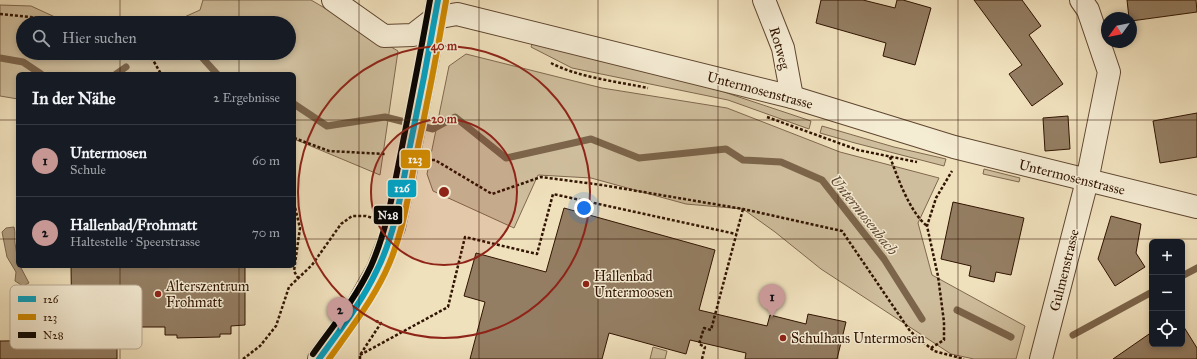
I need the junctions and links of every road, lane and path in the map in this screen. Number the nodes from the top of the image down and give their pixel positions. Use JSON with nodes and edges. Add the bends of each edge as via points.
{"nodes":[{"id":1,"x":333,"y":0,"type":"edge"},
{"id":2,"x":764,"y":0,"type":"edge"},
{"id":3,"x":1081,"y":0,"type":"edge"},
{"id":4,"x":436,"y":9,"type":"edge"},
{"id":5,"x":0,"y":14,"type":"edge"},
{"id":6,"x":20,"y":16,"type":"edge"},
{"id":7,"x":153,"y":60,"type":"edge"},
{"id":8,"x":546,"y":60,"type":"dead end"},
{"id":9,"x":160,"y":72,"type":"edge"},
{"id":10,"x":650,"y":88,"type":"dead end"},
{"id":11,"x":792,"y":97,"type":"junction"},
{"id":12,"x":763,"y":116,"type":"dead end"},
{"id":13,"x":296,"y":139,"type":"edge"},
{"id":14,"x":385,"y":154,"type":"dead end"},
{"id":15,"x":890,"y":156,"type":"junction"},
{"id":16,"x":435,"y":160,"type":"dead end"},
{"id":17,"x":918,"y":162,"type":"dead end"},
{"id":18,"x":946,"y":168,"type":"dead end"},
{"id":19,"x":1087,"y":180,"type":"junction"},
{"id":20,"x":1197,"y":208,"type":"edge"},
{"id":21,"x":743,"y":209,"type":"junction"},
{"id":22,"x":296,"y":211,"type":"edge"},
{"id":23,"x":927,"y":226,"type":"junction"},
{"id":24,"x":394,"y":227,"type":"junction"},
{"id":25,"x":736,"y":234,"type":"junction"},
{"id":26,"x":296,"y":257,"type":"edge"},
{"id":27,"x":294,"y":268,"type":"edge"},
{"id":28,"x":298,"y":278,"type":"junction"},
{"id":29,"x":372,"y":320,"type":"dead end"},
{"id":30,"x":931,"y":348,"type":"junction"},
{"id":31,"x":360,"y":355,"type":"junction"},
{"id":32,"x":243,"y":359,"type":"edge"},
{"id":33,"x":319,"y":359,"type":"edge"},
{"id":34,"x":360,"y":359,"type":"edge"},
{"id":35,"x":702,"y":359,"type":"edge"},
{"id":36,"x":964,"y":359,"type":"edge"},
{"id":37,"x":1041,"y":359,"type":"edge"}],
"edges":[{"from":1,"to":4,"type":"street","name":"Untermosenstrasse","via":[[384,36],[413,34]]},
{"from":2,"to":11,"type":"street","name":"Rotweg","via":[[783,48]]},
{"from":3,"to":19,"type":"street","name":"Gulmenstrasse","via":[[1088,10],[1109,72]]},
{"from":4,"to":11,"type":"street","name":"Untermosenstrasse"},
{"from":4,"to":24,"type":"street","bridge":true},
{"from":5,"to":6,"type":"path"},
{"from":7,"to":9,"type":"path"},
{"from":8,"to":10,"type":"path","via":[[558,67],[588,76]]},
{"from":11,"to":19,"type":"street","name":"Untermosenstrasse","via":[[954,147]]},
{"from":12,"to":15,"type":"path","via":[[858,150]]},
{"from":13,"to":14,"type":"path","via":[[329,151]]},
{"from":15,"to":17,"type":"path"},
{"from":15,"to":23,"type":"path","via":[[903,192]]},
{"from":16,"to":21,"type":"path","via":[[492,194],[541,177]]},
{"from":18,"to":23,"type":"path","via":[[955,170],[936,198]]},
{"from":19,"to":20,"type":"street","name":"Untermosenstrasse"},
{"from":19,"to":37,"type":"street","name":"Gulmenstrasse"},
{"from":21,"to":25,"type":"path"},
{"from":21,"to":30,"type":"path","via":[[842,231],[910,331]]},
{"from":22,"to":26,"type":"path","via":[[300,228]]},
{"from":23,"to":30,"type":"path","via":[[938,276],[944,322],[944,340]]},
{"from":24,"to":28,"type":"path","via":[[366,216],[352,216],[341,224],[312,265]]},
{"from":24,"to":33,"type":"street","via":[[378,269],[366,291]]},
{"from":25,"to":31,"type":"path","via":[[553,194],[537,254],[465,237],[448,307]]},
{"from":25,"to":35,"type":"path","via":[[711,330],[704,328],[699,344],[705,347]]},
{"from":27,"to":28,"type":"path"},
{"from":28,"to":32,"type":"path","via":[[289,287],[276,326],[260,346]]},
{"from":29,"to":31,"type":"path","via":[[381,323]]},
{"from":30,"to":36,"type":"path"},
{"from":31,"to":34,"type":"path"}]}
